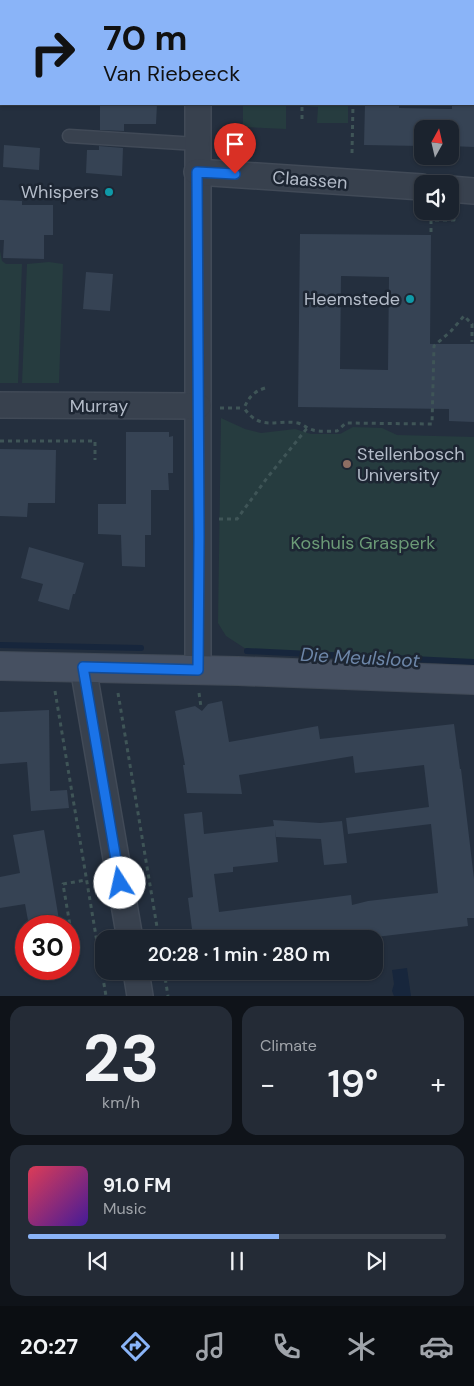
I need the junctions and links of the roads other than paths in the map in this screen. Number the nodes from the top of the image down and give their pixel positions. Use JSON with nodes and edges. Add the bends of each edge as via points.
{"nodes":[{"id":1,"x":198,"y":105,"type":"edge"},
{"id":2,"x":69,"y":136,"type":"dead end"},
{"id":3,"x":197,"y":144,"type":"junction"},
{"id":4,"x":197,"y":172,"type":"junction"},
{"id":5,"x":414,"y":186,"type":"edge"},
{"id":6,"x":474,"y":191,"type":"edge"},
{"id":7,"x":459,"y":195,"type":"edge"},
{"id":8,"x":0,"y":405,"type":"edge"},
{"id":9,"x":208,"y":407,"type":"junction"},
{"id":10,"x":0,"y":666,"type":"edge"},
{"id":11,"x":83,"y":667,"type":"junction"},
{"id":12,"x":198,"y":670,"type":"junction"},
{"id":13,"x":474,"y":680,"type":"edge"},
{"id":14,"x":128,"y":930,"type":"edge"},
{"id":15,"x":137,"y":980,"type":"edge"},
{"id":16,"x":140,"y":996,"type":"edge"}],
"edges":[{"from":1,"to":3,"type":"street"},
{"from":2,"to":3,"type":"lane"},
{"from":3,"to":4,"type":"street"},
{"from":4,"to":5,"type":"street","name":"Claassen"},
{"from":4,"to":9,"type":"street"},
{"from":6,"to":7,"type":"street"},
{"from":8,"to":9,"type":"street","name":"Murray"},
{"from":9,"to":12,"type":"street","via":[[199,537]]},
{"from":10,"to":11,"type":"street"},
{"from":11,"to":12,"type":"street"},
{"from":11,"to":14,"type":"street"},
{"from":12,"to":13,"type":"street"},
{"from":15,"to":16,"type":"street"}]}
